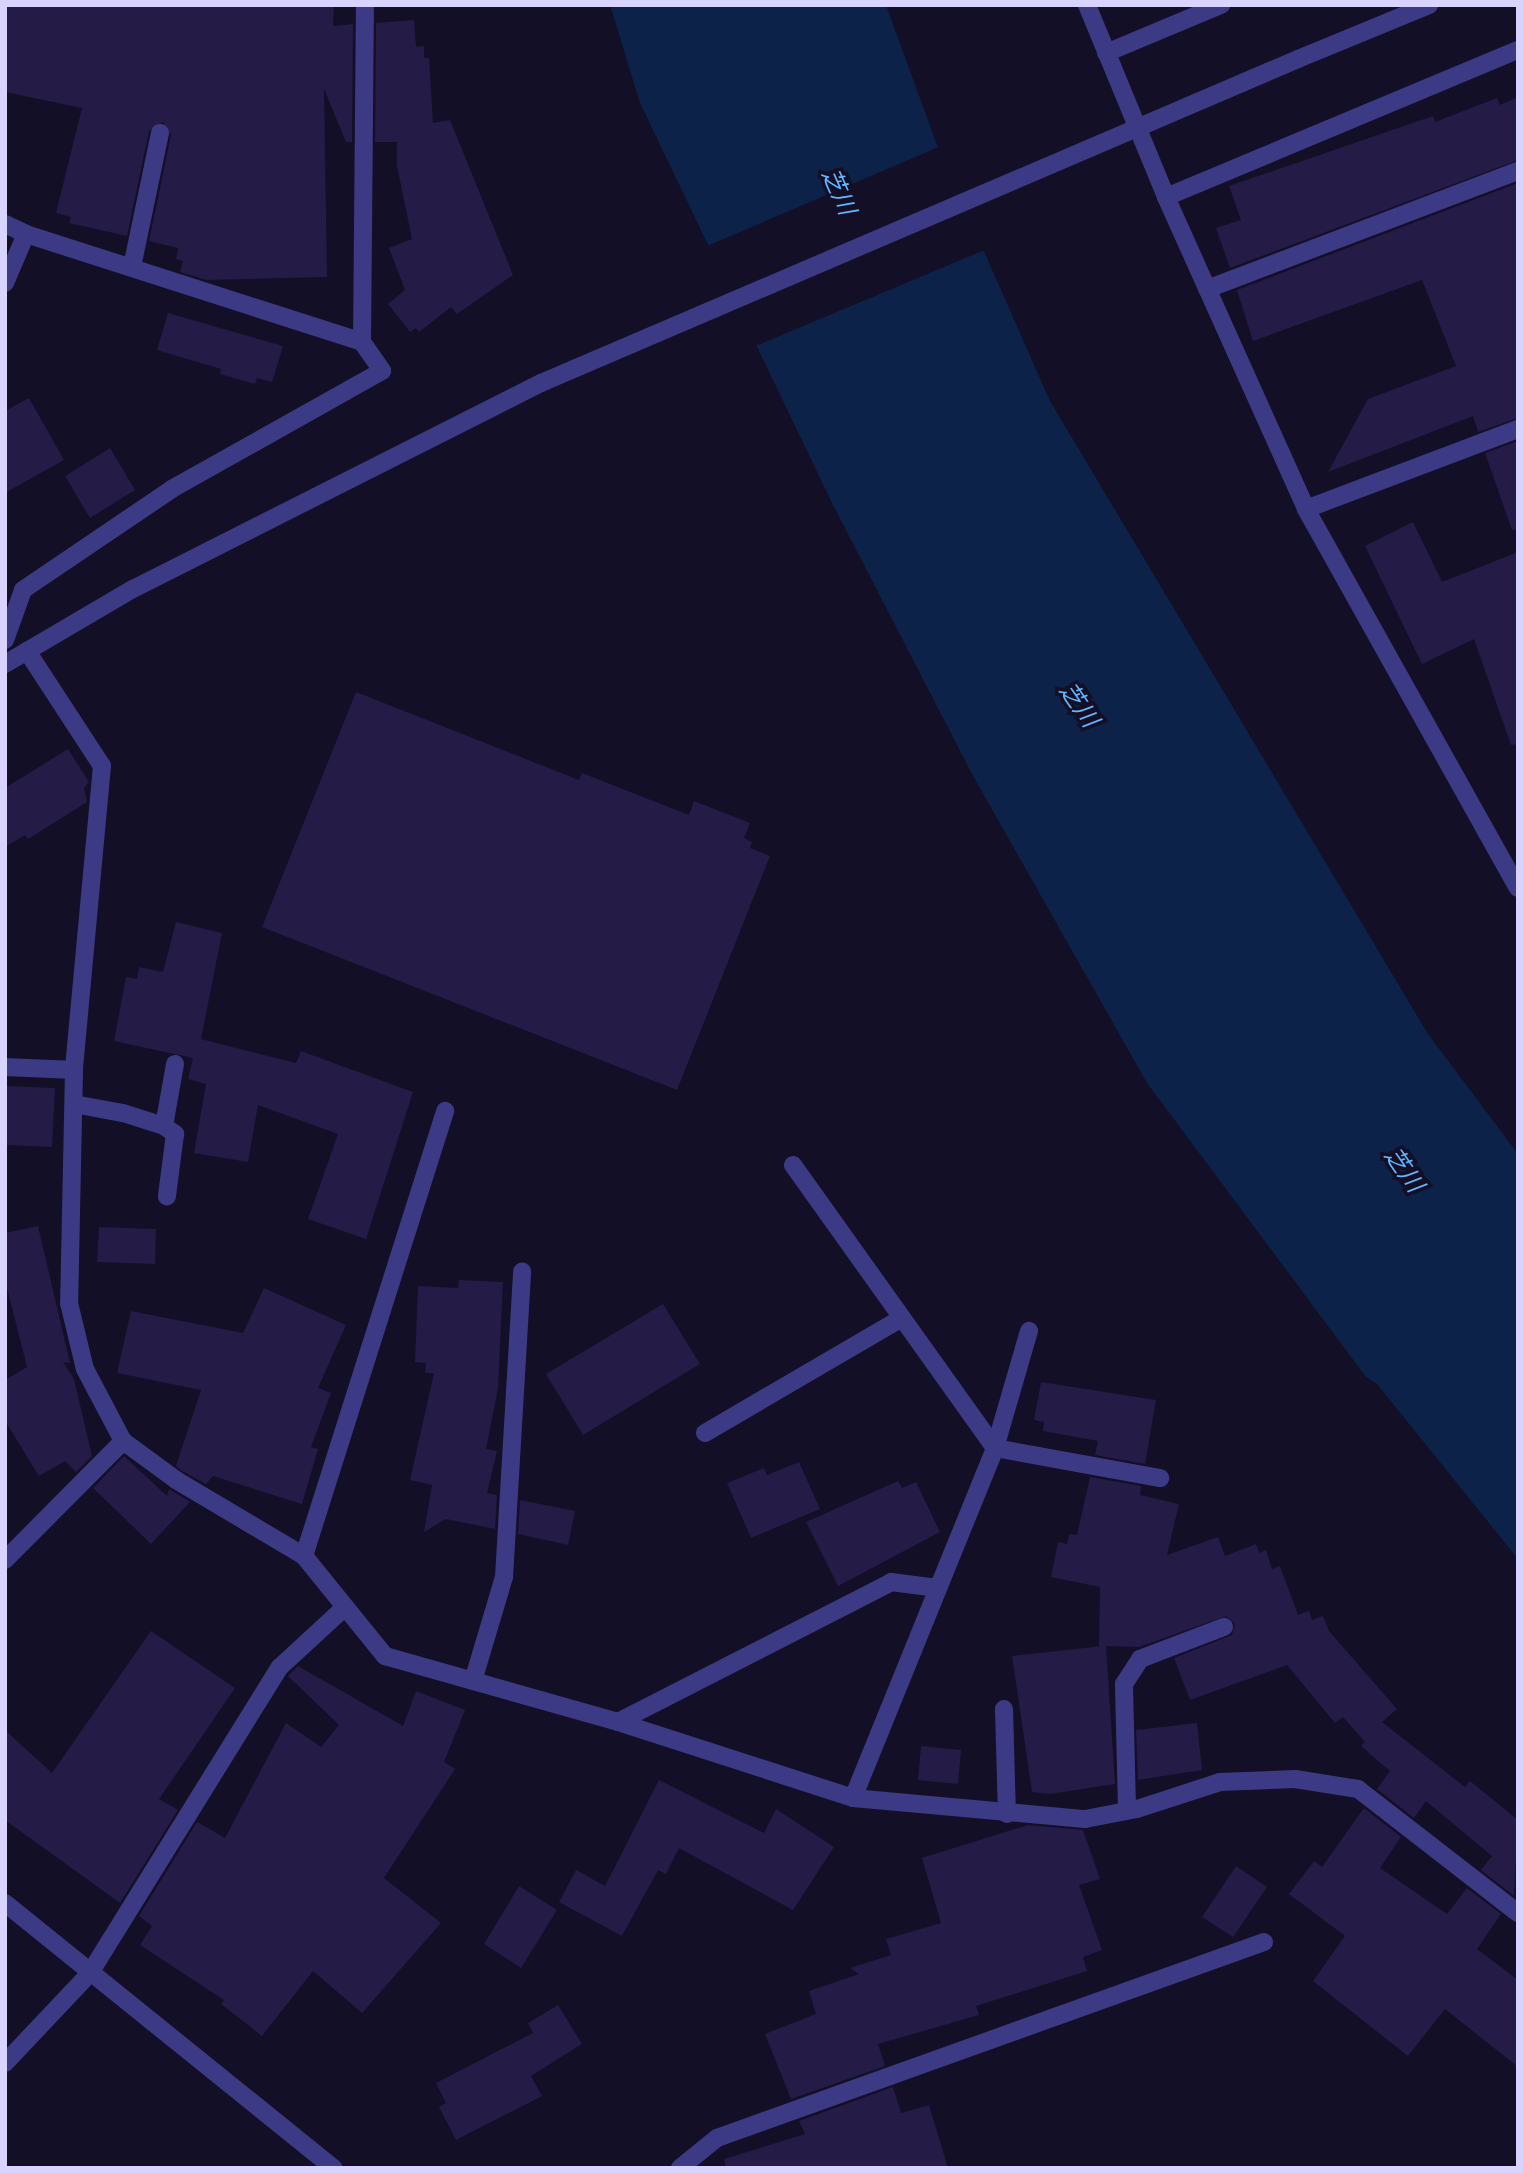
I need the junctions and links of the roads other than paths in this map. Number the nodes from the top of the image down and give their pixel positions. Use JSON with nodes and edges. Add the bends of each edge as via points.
{"nodes":[{"id":1,"x":365,"y":5,"type":"edge"},
{"id":2,"x":1087,"y":5,"type":"edge"},
{"id":3,"x":1221,"y":5,"type":"edge"},
{"id":4,"x":1429,"y":5,"type":"edge"},
{"id":5,"x":1106,"y":53,"type":"junction"},
{"id":6,"x":1510,"y":53,"type":"edge"},
{"id":7,"x":1518,"y":68,"type":"edge"},
{"id":8,"x":160,"y":133,"type":"dead end"},
{"id":9,"x":1518,"y":171,"type":"edge"},
{"id":10,"x":1166,"y":197,"type":"junction"},
{"id":11,"x":5,"y":225,"type":"edge"},
{"id":12,"x":26,"y":233,"type":"junction"},
{"id":13,"x":132,"y":267,"type":"junction"},
{"id":14,"x":5,"y":283,"type":"edge"},
{"id":15,"x":1207,"y":289,"type":"junction"},
{"id":16,"x":362,"y":342,"type":"junction"},
{"id":17,"x":1518,"y":429,"type":"edge"},
{"id":18,"x":1306,"y":509,"type":"junction"},
{"id":19,"x":5,"y":640,"type":"edge"},
{"id":20,"x":27,"y":651,"type":"junction"},
{"id":21,"x":5,"y":664,"type":"edge"},
{"id":22,"x":1518,"y":888,"type":"edge"},
{"id":23,"x":175,"y":1064,"type":"dead end"},
{"id":24,"x":5,"y":1067,"type":"edge"},
{"id":25,"x":74,"y":1070,"type":"junction"},
{"id":26,"x":74,"y":1104,"type":"junction"},
{"id":27,"x":445,"y":1111,"type":"dead end"},
{"id":28,"x":164,"y":1126,"type":"junction"},
{"id":29,"x":793,"y":1165,"type":"dead end"},
{"id":30,"x":167,"y":1196,"type":"dead end"},
{"id":31,"x":523,"y":1272,"type":"dead end"},
{"id":32,"x":902,"y":1318,"type":"junction"},
{"id":33,"x":1030,"y":1331,"type":"dead end"},
{"id":34,"x":705,"y":1433,"type":"dead end"},
{"id":35,"x":123,"y":1441,"type":"junction"},
{"id":36,"x":995,"y":1448,"type":"junction"},
{"id":37,"x":1160,"y":1478,"type":"dead end"},
{"id":38,"x":304,"y":1556,"type":"junction"},
{"id":39,"x":5,"y":1560,"type":"edge"},
{"id":40,"x":938,"y":1588,"type":"junction"},
{"id":41,"x":345,"y":1607,"type":"junction"},
{"id":42,"x":1224,"y":1627,"type":"dead end"},
{"id":43,"x":473,"y":1681,"type":"junction"},
{"id":44,"x":1004,"y":1709,"type":"dead end"},
{"id":45,"x":618,"y":1722,"type":"junction"},
{"id":46,"x":853,"y":1798,"type":"junction"},
{"id":47,"x":1127,"y":1809,"type":"junction"},
{"id":48,"x":1007,"y":1814,"type":"junction"},
{"id":49,"x":5,"y":1903,"type":"edge"},
{"id":50,"x":1518,"y":1913,"type":"edge"},
{"id":51,"x":1264,"y":1941,"type":"dead end"},
{"id":52,"x":90,"y":1973,"type":"junction"},
{"id":53,"x":5,"y":2063,"type":"edge"},
{"id":54,"x":334,"y":2168,"type":"edge"},
{"id":55,"x":680,"y":2168,"type":"edge"}],
"edges":[{"from":1,"to":16,"type":"street"},
{"from":2,"to":5,"type":"street"},
{"from":3,"to":5,"type":"street"},
{"from":4,"to":20,"type":"street","bridge":true,"via":[[658,329],[541,383],[133,589]]},
{"from":5,"to":10,"type":"street"},
{"from":6,"to":7,"type":"street"},
{"from":6,"to":10,"type":"street"},
{"from":8,"to":13,"type":"street"},
{"from":9,"to":15,"type":"street"},
{"from":10,"to":15,"type":"street"},
{"from":11,"to":12,"type":"street"},
{"from":12,"to":13,"type":"street"},
{"from":12,"to":14,"type":"street"},
{"from":13,"to":16,"type":"street"},
{"from":15,"to":18,"type":"street"},
{"from":16,"to":19,"type":"street","via":[[382,371],[172,489],[23,590]]},
{"from":17,"to":18,"type":"street"},
{"from":18,"to":22,"type":"street"},
{"from":20,"to":21,"type":"street"},
{"from":20,"to":25,"type":"street","via":[[102,766]]},
{"from":23,"to":28,"type":"street"},
{"from":24,"to":25,"type":"street"},
{"from":25,"to":26,"type":"street"},
{"from":26,"to":28,"type":"street"},
{"from":26,"to":35,"type":"street","via":[[69,1303],[85,1369]]},
{"from":27,"to":38,"type":"street"},
{"from":28,"to":30,"type":"street","via":[[175,1134]]},
{"from":29,"to":32,"type":"street"},
{"from":31,"to":43,"type":"street","via":[[504,1577]]},
{"from":32,"to":34,"type":"street"},
{"from":32,"to":36,"type":"street"},
{"from":33,"to":36,"type":"street"},
{"from":35,"to":38,"type":"street","via":[[176,1480]]},
{"from":35,"to":39,"type":"street"},
{"from":36,"to":37,"type":"street"},
{"from":36,"to":40,"type":"street"},
{"from":38,"to":41,"type":"street"},
{"from":40,"to":45,"type":"street","via":[[891,1582]]},
{"from":40,"to":46,"type":"street"},
{"from":41,"to":43,"type":"street","via":[[385,1656]]},
{"from":41,"to":52,"type":"street","via":[[280,1667]]},
{"from":42,"to":47,"type":"street","via":[[1140,1659],[1124,1684]]},
{"from":43,"to":45,"type":"street"},
{"from":44,"to":48,"type":"street"},
{"from":45,"to":46,"type":"street"},
{"from":46,"to":48,"type":"street"},
{"from":47,"to":48,"type":"street","via":[[1085,1819]]},
{"from":47,"to":50,"type":"street","via":[[1220,1782],[1296,1779],[1358,1789]]},
{"from":49,"to":52,"type":"street"},
{"from":51,"to":55,"type":"street","via":[[717,2138]]},
{"from":52,"to":53,"type":"street"},
{"from":52,"to":54,"type":"street"}]}
